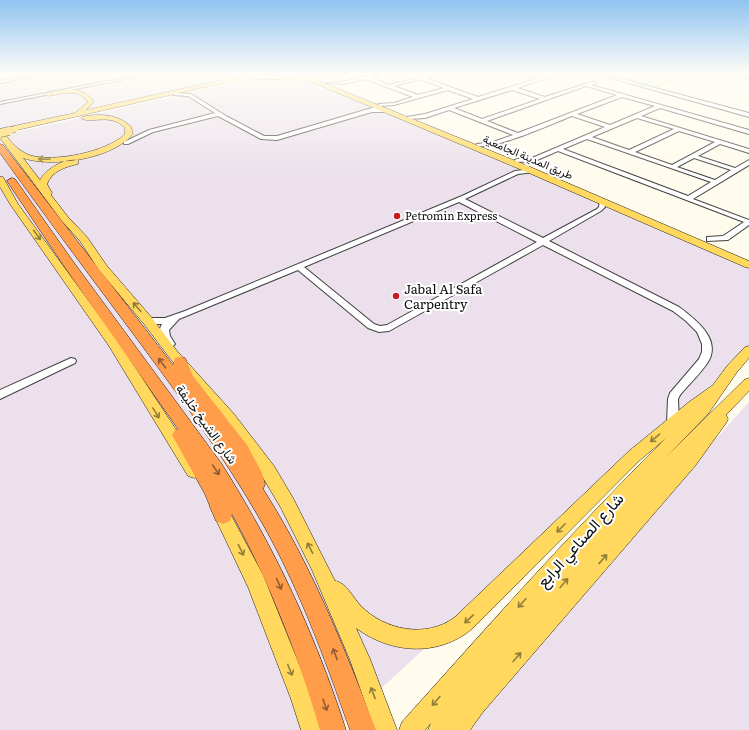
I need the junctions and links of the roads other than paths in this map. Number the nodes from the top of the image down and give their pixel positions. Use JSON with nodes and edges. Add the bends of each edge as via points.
{"nodes":[{"id":1,"x":85,"y":108,"type":"edge"},
{"id":2,"x":104,"y":108,"type":"edge"},
{"id":3,"x":110,"y":108,"type":"edge"},
{"id":4,"x":132,"y":108,"type":"edge"},
{"id":5,"x":211,"y":108,"type":"edge"},
{"id":6,"x":379,"y":108,"type":"edge"},
{"id":7,"x":384,"y":108,"type":"edge"},
{"id":8,"x":385,"y":108,"type":"edge"},
{"id":9,"x":448,"y":108,"type":"joint"},
{"id":10,"x":519,"y":108,"type":"edge"},
{"id":11,"x":587,"y":108,"type":"edge"},
{"id":12,"x":655,"y":108,"type":"edge"},
{"id":13,"x":667,"y":108,"type":"edge"},
{"id":14,"x":724,"y":108,"type":"edge"},
{"id":15,"x":219,"y":114,"type":"junction"},
{"id":16,"x":571,"y":114,"type":"junction"},
{"id":17,"x":749,"y":115,"type":"edge"},
{"id":18,"x":636,"y":116,"type":"junction"},
{"id":19,"x":423,"y":118,"type":"junction"},
{"id":20,"x":60,"y":119,"type":"junction"},
{"id":21,"x":482,"y":121,"type":"junction"},
{"id":22,"x":744,"y":122,"type":"dead end"},
{"id":23,"x":609,"y":127,"type":"junction"},
{"id":24,"x":735,"y":128,"type":"junction"},
{"id":25,"x":679,"y":129,"type":"junction"},
{"id":26,"x":0,"y":132,"type":"edge"},
{"id":27,"x":749,"y":132,"type":"edge"},
{"id":28,"x":518,"y":135,"type":"junction"},
{"id":29,"x":586,"y":137,"type":"junction"},
{"id":30,"x":720,"y":142,"type":"junction"},
{"id":31,"x":126,"y":143,"type":"junction"},
{"id":32,"x":492,"y":147,"type":"junction"},
{"id":33,"x":6,"y":148,"type":"edge"},
{"id":34,"x":557,"y":149,"type":"junction"},
{"id":35,"x":749,"y":151,"type":"edge"},
{"id":36,"x":630,"y":152,"type":"junction"},
{"id":37,"x":693,"y":156,"type":"junction"},
{"id":38,"x":749,"y":162,"type":"edge"},
{"id":39,"x":0,"y":164,"type":"edge"},
{"id":40,"x":518,"y":166,"type":"junction"},
{"id":41,"x":532,"y":166,"type":"junction"},
{"id":42,"x":672,"y":167,"type":"junction"},
{"id":43,"x":736,"y":170,"type":"junction"},
{"id":44,"x":0,"y":179,"type":"edge"},
{"id":45,"x":716,"y":182,"type":"junction"},
{"id":46,"x":7,"y":191,"type":"junction"},
{"id":47,"x":48,"y":197,"type":"junction"},
{"id":48,"x":459,"y":199,"type":"junction"},
{"id":49,"x":688,"y":199,"type":"junction"},
{"id":50,"x":602,"y":201,"type":"junction"},
{"id":51,"x":749,"y":222,"type":"edge"},
{"id":52,"x":41,"y":223,"type":"junction"},
{"id":53,"x":71,"y":226,"type":"junction"},
{"id":54,"x":543,"y":242,"type":"junction"},
{"id":55,"x":707,"y":242,"type":"junction"},
{"id":56,"x":746,"y":256,"type":"edge"},
{"id":57,"x":299,"y":267,"type":"junction"},
{"id":58,"x":749,"y":268,"type":"edge"},
{"id":59,"x":93,"y":270,"type":"junction"},
{"id":60,"x":188,"y":313,"type":"junction"},
{"id":61,"x":148,"y":321,"type":"junction"},
{"id":62,"x":749,"y":350,"type":"edge"},
{"id":63,"x":176,"y":358,"type":"junction"},
{"id":64,"x":71,"y":361,"type":"dead end"},
{"id":65,"x":749,"y":383,"type":"edge"},
{"id":66,"x":725,"y":394,"type":"junction"},
{"id":67,"x":0,"y":395,"type":"edge"},
{"id":68,"x":169,"y":405,"type":"junction"},
{"id":69,"x":673,"y":423,"type":"junction"},
{"id":70,"x":639,"y":485,"type":"junction"},
{"id":71,"x":257,"y":497,"type":"junction"},
{"id":72,"x":223,"y":515,"type":"junction"},
{"id":73,"x":318,"y":564,"type":"junction"},
{"id":74,"x":312,"y":730,"type":"edge"},
{"id":75,"x":333,"y":730,"type":"edge"},
{"id":76,"x":363,"y":730,"type":"edge"},
{"id":77,"x":386,"y":730,"type":"edge"},
{"id":78,"x":410,"y":730,"type":"edge"},
{"id":79,"x":439,"y":730,"type":"edge"},
{"id":80,"x":457,"y":730,"type":"edge"}],
"edges":[{"from":1,"to":20,"type":"main road"},
{"from":2,"to":20,"type":"main road"},
{"from":3,"to":20,"type":"main road"},
{"from":4,"to":31,"type":"main road","via":[[126,113],[136,128],[134,136]]},
{"from":5,"to":15,"type":"street"},
{"from":6,"to":15,"type":"street","via":[[312,129],[269,139]]},
{"from":7,"to":40,"type":"main road","name":"طريق المدينة الجامعية"},
{"from":8,"to":19,"type":"main road","name":"طريق المدينة الجامعية","via":[[410,117]]},
{"from":9,"to":19,"type":"street"},
{"from":9,"to":21,"type":"street"},
{"from":10,"to":21,"type":"street"},
{"from":11,"to":16,"type":"street"},
{"from":12,"to":18,"type":"street"},
{"from":13,"to":24,"type":"street"},
{"from":14,"to":17,"type":"street"},
{"from":15,"to":31,"type":"street","via":[[151,131]]},
{"from":16,"to":23,"type":"street"},
{"from":16,"to":28,"type":"street"},
{"from":18,"to":23,"type":"street"},
{"from":18,"to":25,"type":"street"},
{"from":19,"to":32,"type":"main road","name":"طريق المدينة الجامعية","via":[[479,145]]},
{"from":20,"to":26,"type":"main road","bridge":true},
{"from":20,"to":33,"type":"main road","one_way":true,"via":[[109,118],[124,123],[129,131],[127,137],[119,143],[74,157],[34,158]]},
{"from":21,"to":28,"type":"street"},
{"from":22,"to":24,"type":"street"},
{"from":23,"to":29,"type":"street"},
{"from":24,"to":27,"type":"street"},
{"from":25,"to":30,"type":"street"},
{"from":25,"to":36,"type":"street"},
{"from":26,"to":33,"type":"main road"},
{"from":28,"to":32,"type":"street"},
{"from":29,"to":34,"type":"street"},
{"from":29,"to":36,"type":"street"},
{"from":30,"to":35,"type":"street"},
{"from":30,"to":37,"type":"street"},
{"from":31,"to":47,"type":"main road","via":[[50,173],[43,183]]},
{"from":32,"to":40,"type":"main road","name":"طريق المدينة الجامعية"},
{"from":33,"to":47,"type":"main road"},
{"from":33,"to":59,"type":"highway","name":"شارع الشيخ خليفة"},
{"from":34,"to":41,"type":"street"},
{"from":34,"to":49,"type":"street"},
{"from":36,"to":42,"type":"street"},
{"from":37,"to":42,"type":"street"},
{"from":37,"to":43,"type":"street"},
{"from":38,"to":43,"type":"street"},
{"from":39,"to":52,"type":"highway","name":"شارع الشيخ خليفة"},
{"from":40,"to":41,"type":"main road","name":"طريق المدينة الجامعية"},
{"from":40,"to":48,"type":"street"},
{"from":41,"to":50,"type":"main road","name":"طريق المدينة الجامعية"},
{"from":41,"to":55,"type":"main road","name":"طريق المدينة الجامعية"},
{"from":42,"to":45,"type":"street"},
{"from":43,"to":45,"type":"street"},
{"from":44,"to":46,"type":"main road"},
{"from":45,"to":49,"type":"street"},
{"from":46,"to":52,"type":"highway","via":[[30,216]]},
{"from":46,"to":72,"type":"main road","one_way":true,"via":[[113,343]]},
{"from":47,"to":53,"type":"main road"},
{"from":48,"to":54,"type":"street"},
{"from":48,"to":57,"type":"street"},
{"from":49,"to":51,"type":"street"},
{"from":50,"to":54,"type":"street","via":[[599,210]]},
{"from":50,"to":55,"type":"main road","name":"طريق المدينة الجامعية"},
{"from":51,"to":55,"type":"street","via":[[728,241],[720,239]]},
{"from":52,"to":68,"type":"highway","name":"شارع الشيخ خليفة"},
{"from":53,"to":59,"type":"highway","via":[[90,259]]},
{"from":61,"to":53,"type":"main road","one_way":true},
{"from":54,"to":57,"type":"street","via":[[384,329],[371,326]]},
{"from":54,"to":69,"type":"street","via":[[676,309],[692,321],[703,334],[708,348],[707,354],[675,392]]},
{"from":55,"to":56,"type":"main road"},
{"from":55,"to":56,"type":"main road","name":"طريق المدينة الجامعية"},
{"from":55,"to":58,"type":"main road","via":[[712,251]]},
{"from":57,"to":60,"type":"street"},
{"from":71,"to":59,"type":"highway","name":"شارع الشيخ خليفة","one_way":true,"via":[[206,421]]},
{"from":60,"to":61,"type":"street","via":[[166,320]]},
{"from":60,"to":63,"type":"street","via":[[170,322],[164,329],[164,335],[174,349]]},
{"from":61,"to":63,"type":"main road"},
{"from":62,"to":66,"type":"main road","name":"شارع الصناعي الرابع","via":[[732,369]]},
{"from":63,"to":71,"type":"highway","via":[[184,374],[250,467]]},
{"from":73,"to":63,"type":"main road","one_way":true,"via":[[268,472],[228,418]]},
{"from":64,"to":67,"type":"street"},
{"from":65,"to":66,"type":"main road","name":"شارع الصناعي الرابع"},
{"from":66,"to":69,"type":"main road","via":[[694,406]]},
{"from":66,"to":70,"type":"main road","name":"شارع الصناعي الرابع"},
{"from":80,"to":66,"type":"main road","one_way":true,"via":[[475,704],[690,461],[718,424]]},
{"from":68,"to":72,"type":"highway","via":[[173,421],[213,491]]},
{"from":68,"to":75,"type":"highway","name":"شارع الشيخ خليفة","one_way":true,"via":[[215,468],[257,539],[300,634]]},
{"from":69,"to":73,"type":"main road","one_way":true,"via":[[634,456],[465,622],[441,636],[409,639],[378,631],[355,615]]},
{"from":70,"to":78,"type":"main road","name":"شارع الصناعي الرابع","one_way":true,"via":[[492,636]]},
{"from":79,"to":70,"type":"main road","name":"شارع الصناعي الرابع","one_way":true},
{"from":76,"to":71,"type":"highway","name":"شارع الشيخ خليفة","one_way":true,"via":[[327,634],[286,547]]},
{"from":72,"to":74,"type":"main road","one_way":true,"via":[[256,582]]},
{"from":77,"to":73,"type":"main road","one_way":true,"via":[[360,659]]}]}
